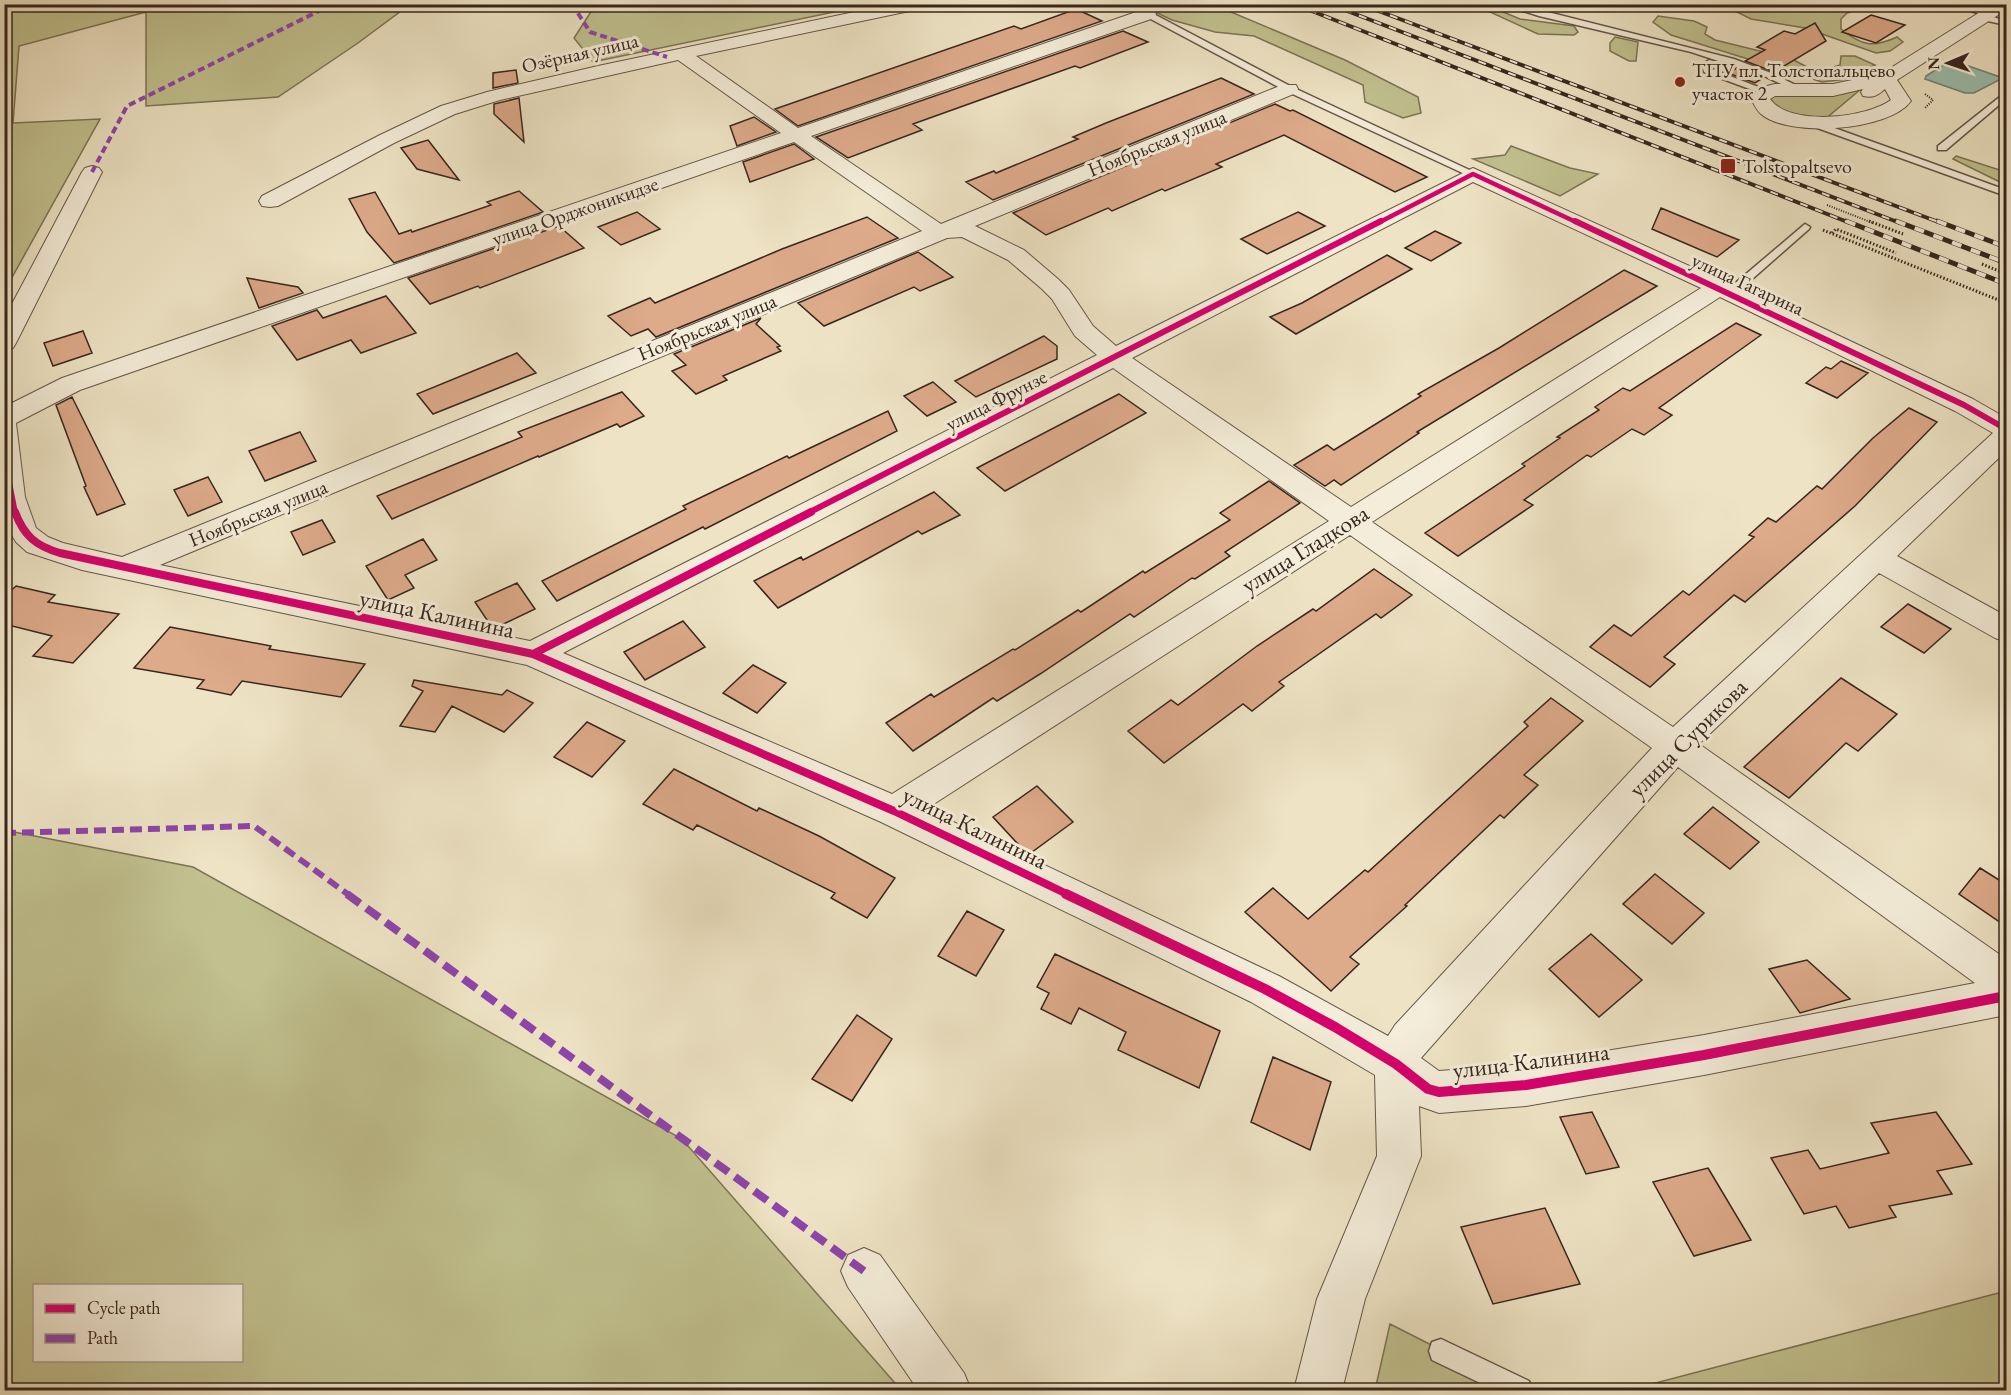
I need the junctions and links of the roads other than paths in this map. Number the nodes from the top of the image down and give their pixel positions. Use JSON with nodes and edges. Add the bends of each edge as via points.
{"nodes":[{"id":1,"x":919,"y":4,"type":"edge"},
{"id":2,"x":1122,"y":4,"type":"edge"},
{"id":3,"x":1505,"y":4,"type":"edge"},
{"id":4,"x":1957,"y":4,"type":"edge"},
{"id":5,"x":1149,"y":14,"type":"junction"},
{"id":6,"x":1997,"y":15,"type":"edge"},
{"id":7,"x":682,"y":54,"type":"junction"},
{"id":8,"x":1712,"y":62,"type":"dead end"},
{"id":9,"x":1887,"y":78,"type":"junction"},
{"id":10,"x":1289,"y":89,"type":"junction"},
{"id":11,"x":1803,"y":91,"type":"junction"},
{"id":12,"x":1766,"y":92,"type":"junction"},
{"id":13,"x":2007,"y":95,"type":"edge"},
{"id":14,"x":1837,"y":120,"type":"junction"},
{"id":15,"x":1812,"y":123,"type":"junction"},
{"id":16,"x":796,"y":135,"type":"junction"},
{"id":17,"x":1942,"y":148,"type":"dead end"},
{"id":18,"x":92,"y":172,"type":"dead end"},
{"id":19,"x":1473,"y":174,"type":"junction"},
{"id":20,"x":2007,"y":193,"type":"edge"},
{"id":21,"x":270,"y":201,"type":"dead end"},
{"id":22,"x":1810,"y":227,"type":"road end"},
{"id":23,"x":938,"y":232,"type":"junction"},
{"id":24,"x":1724,"y":290,"type":"junction"},
{"id":25,"x":4,"y":343,"type":"edge"},
{"id":26,"x":1115,"y":358,"type":"junction"},
{"id":27,"x":4,"y":418,"type":"edge"},
{"id":28,"x":4,"y":425,"type":"edge"},
{"id":29,"x":2007,"y":429,"type":"edge"},
{"id":30,"x":2007,"y":436,"type":"edge"},
{"id":31,"x":1351,"y":520,"type":"junction"},
{"id":32,"x":1876,"y":558,"type":"junction"},
{"id":33,"x":126,"y":567,"type":"junction"},
{"id":34,"x":2007,"y":630,"type":"edge"},
{"id":35,"x":533,"y":654,"type":"junction"},
{"id":36,"x":1675,"y":746,"type":"junction"},
{"id":37,"x":894,"y":811,"type":"junction"},
{"id":38,"x":2007,"y":982,"type":"edge"},
{"id":39,"x":2007,"y":996,"type":"edge"},
{"id":40,"x":1396,"y":1064,"type":"junction"},
{"id":41,"x":864,"y":1271,"type":"dead end"},
{"id":42,"x":1441,"y":1351,"type":"dead end"},
{"id":43,"x":947,"y":1390,"type":"edge"},
{"id":44,"x":1318,"y":1390,"type":"edge"},
{"id":45,"x":1520,"y":1390,"type":"edge"}],
"edges":[{"from":1,"to":7,"type":"street","name":"Озёрная улица"},
{"from":2,"to":5,"type":"street"},
{"from":3,"to":11,"type":"lane","via":[[1697,50]]},
{"from":4,"to":6,"type":"lane"},
{"from":5,"to":10,"type":"lane"},
{"from":5,"to":16,"type":"street","name":"улица Орджоникидзе"},
{"from":6,"to":9,"type":"street"},
{"from":7,"to":16,"type":"street"},
{"from":7,"to":21,"type":"street","name":"Озёрная улица","via":[[448,110]]},
{"from":8,"to":12,"type":"lane","via":[[1707,70]]},
{"from":9,"to":11,"type":"street","via":[[1849,88]]},
{"from":9,"to":14,"type":"street"},
{"from":9,"to":14,"type":"street","via":[[1901,101],[1897,106],[1873,116]]},
{"from":10,"to":19,"type":"lane"},
{"from":10,"to":23,"type":"street","name":"Ноябрьская улица"},
{"from":11,"to":12,"type":"street"},
{"from":12,"to":15,"type":"street","via":[[1761,103],[1770,111],[1787,119]]},
{"from":13,"to":17,"type":"lane"},
{"from":14,"to":15,"type":"street"},
{"from":15,"to":20,"type":"lane"},
{"from":16,"to":23,"type":"street"},
{"from":16,"to":27,"type":"street","name":"улица Орджоникидзе","via":[[71,384]]},
{"from":18,"to":25,"type":"street"},
{"from":19,"to":24,"type":"street","name":"улица Гагарина"},
{"from":19,"to":26,"type":"street","name":"улица Фрунзе"},
{"from":22,"to":24,"type":"lane"},
{"from":23,"to":26,"type":"street","via":[[965,230],[1016,255],[1050,284],[1084,331]]},
{"from":23,"to":33,"type":"street","name":"Ноябрьская улица"},
{"from":24,"to":29,"type":"street","name":"улица Гагарина"},
{"from":24,"to":31,"type":"street","name":"улица Гладкова"},
{"from":26,"to":31,"type":"street"},
{"from":26,"to":35,"type":"street","name":"улица Фрунзе"},
{"from":28,"to":33,"type":"street","name":"улица Калинина","via":[[14,513],[27,536],[49,549]]},
{"from":30,"to":32,"type":"street","name":"улица Сурикова"},
{"from":31,"to":36,"type":"street"},
{"from":31,"to":37,"type":"street","name":"улица Гладкова"},
{"from":32,"to":34,"type":"street"},
{"from":32,"to":36,"type":"street","name":"улица Сурикова"},
{"from":33,"to":35,"type":"street","name":"улица Калинина"},
{"from":35,"to":37,"type":"street","name":"улица Калинина"},
{"from":36,"to":38,"type":"street"},
{"from":36,"to":40,"type":"street","name":"улица Сурикова","via":[[1409,1039]]},
{"from":37,"to":40,"type":"street","name":"улица Калинина","via":[[1265,989]]},
{"from":39,"to":40,"type":"street","name":"улица Калинина","via":[[1526,1085],[1439,1092],[1428,1089]]},
{"from":40,"to":44,"type":"street","via":[[1399,1156],[1341,1299]]},
{"from":41,"to":43,"type":"street"},
{"from":42,"to":45,"type":"lane"}]}
